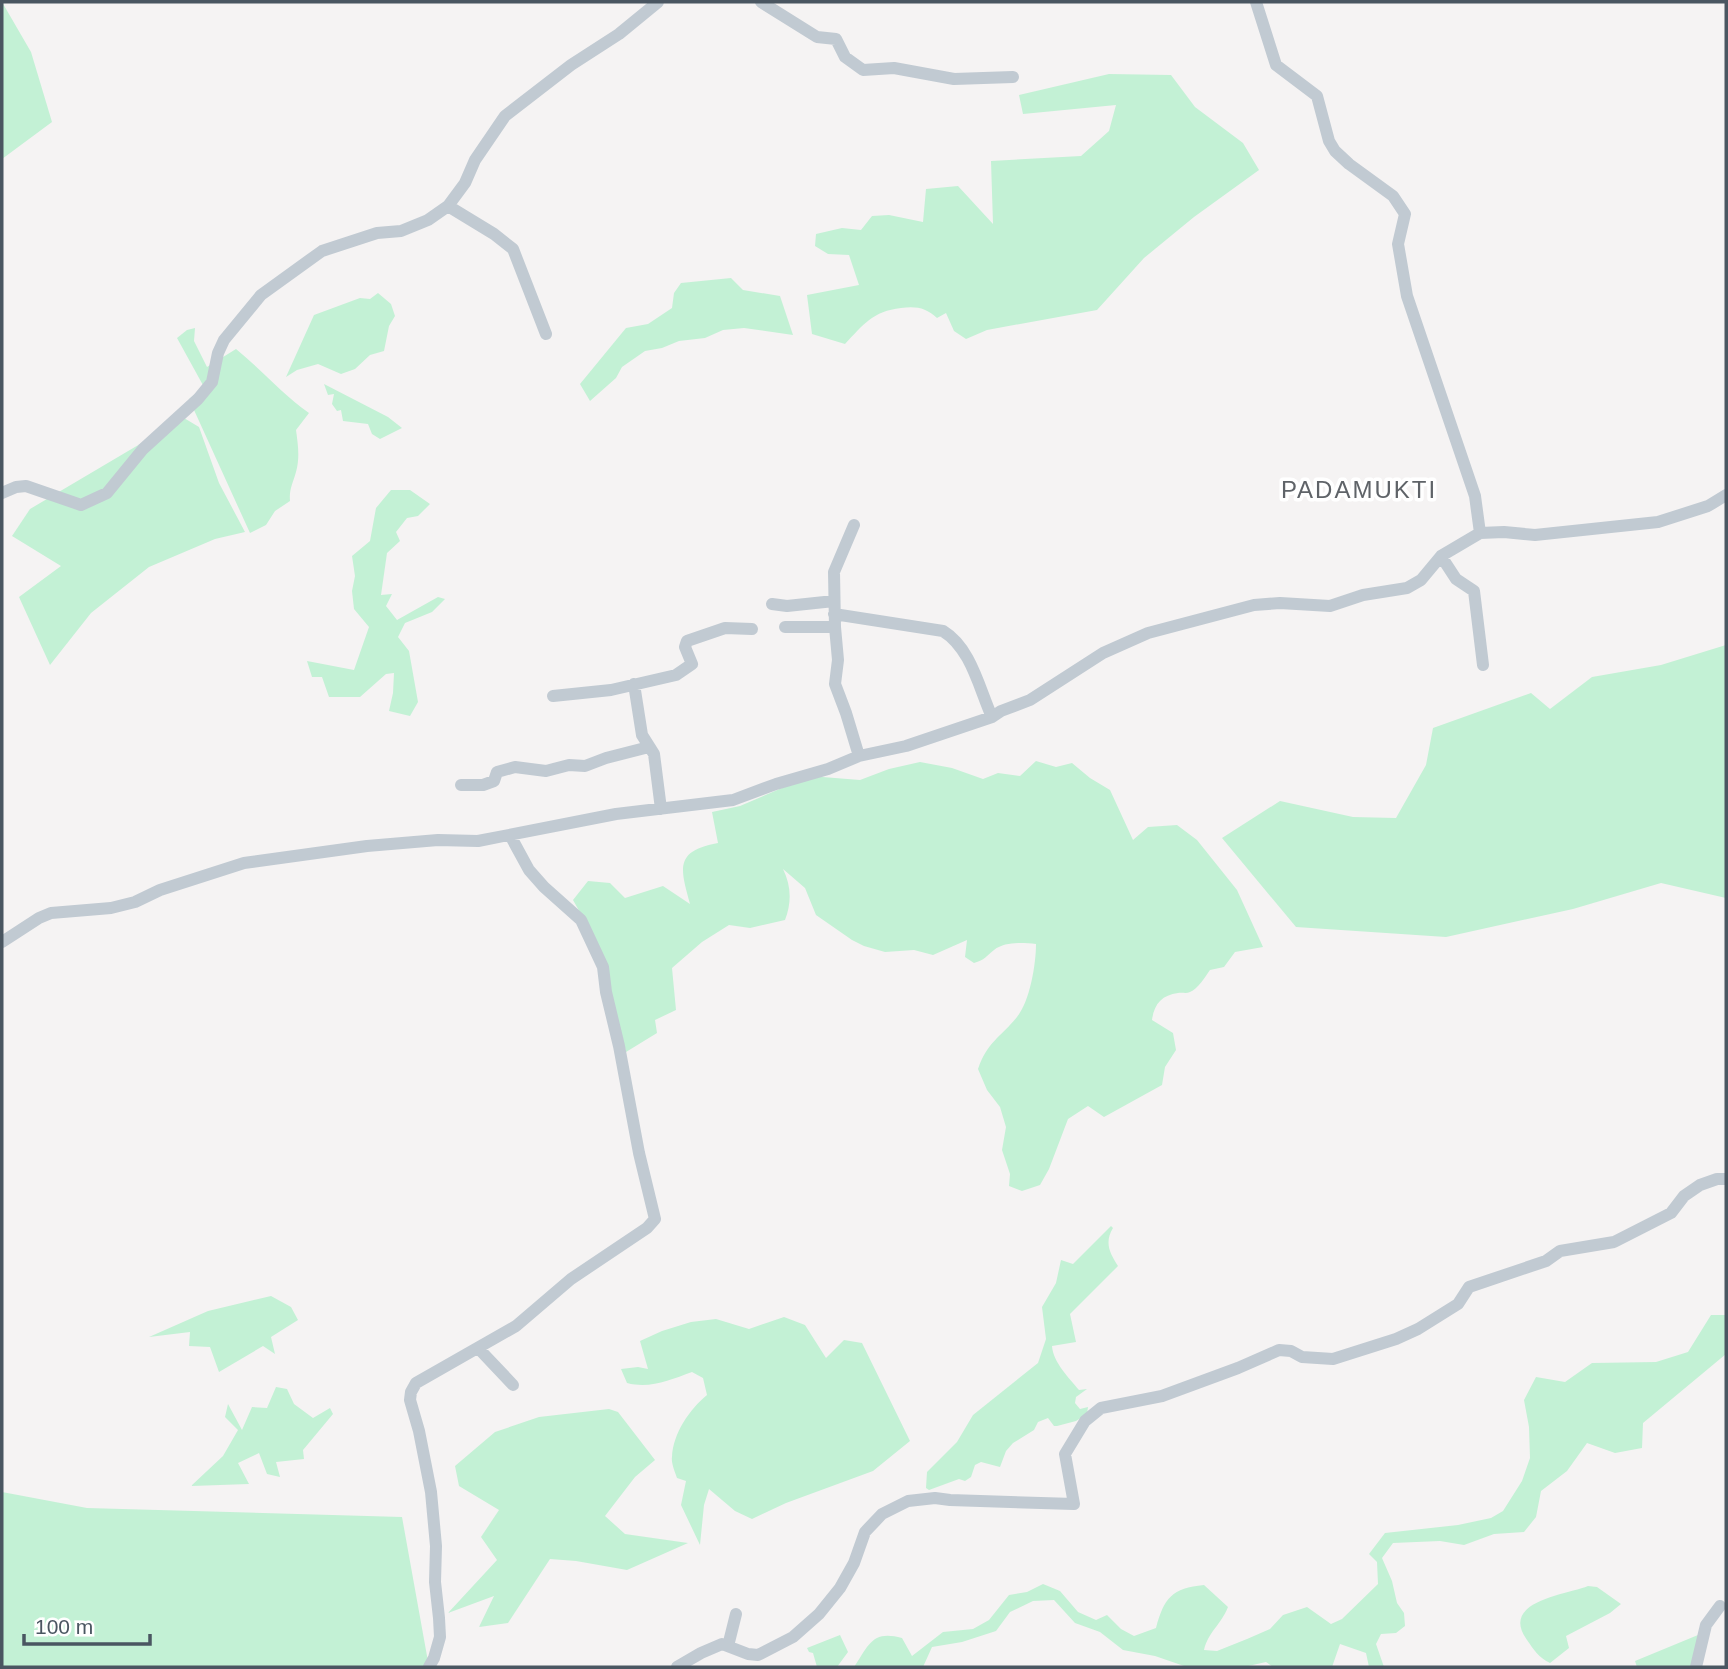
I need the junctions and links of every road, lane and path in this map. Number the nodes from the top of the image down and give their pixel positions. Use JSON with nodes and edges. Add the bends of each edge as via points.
{"nodes":[{"id":1,"x":658,"y":2,"type":"edge"},
{"id":2,"x":761,"y":2,"type":"edge"},
{"id":3,"x":1256,"y":2,"type":"edge"},
{"id":4,"x":1013,"y":77,"type":"dead end"},
{"id":5,"x":448,"y":206,"type":"junction"},
{"id":6,"x":546,"y":334,"type":"dead end"},
{"id":7,"x":2,"y":493,"type":"edge"},
{"id":8,"x":1726,"y":495,"type":"edge"},
{"id":9,"x":854,"y":525,"type":"dead end"},
{"id":10,"x":1480,"y":533,"type":"junction"},
{"id":11,"x":1441,"y":556,"type":"junction"},
{"id":12,"x":772,"y":604,"type":"dead end"},
{"id":13,"x":834,"y":614,"type":"junction"},
{"id":14,"x":785,"y":627,"type":"dead end"},
{"id":15,"x":752,"y":629,"type":"dead end"},
{"id":16,"x":1483,"y":665,"type":"dead end"},
{"id":17,"x":634,"y":684,"type":"junction"},
{"id":18,"x":553,"y":696,"type":"dead end"},
{"id":19,"x":992,"y":717,"type":"junction"},
{"id":20,"x":649,"y":747,"type":"junction"},
{"id":21,"x":859,"y":756,"type":"junction"},
{"id":22,"x":461,"y":785,"type":"dead end"},
{"id":23,"x":661,"y":809,"type":"junction"},
{"id":24,"x":510,"y":835,"type":"junction"},
{"id":25,"x":2,"y":942,"type":"edge"},
{"id":26,"x":1726,"y":1179,"type":"edge"},
{"id":27,"x":479,"y":1349,"type":"junction"},
{"id":28,"x":513,"y":1385,"type":"dead end"},
{"id":29,"x":1720,"y":1606,"type":"dead end"},
{"id":30,"x":736,"y":1614,"type":"dead end"},
{"id":31,"x":728,"y":1646,"type":"junction"},
{"id":32,"x":429,"y":1667,"type":"edge"},
{"id":33,"x":677,"y":1667,"type":"edge"},
{"id":34,"x":1696,"y":1667,"type":"edge"}],
"edges":[{"from":1,"to":5,"type":"street","via":[[505,116]]},
{"from":2,"to":4,"type":"street","via":[[817,37],[836,39],[845,57],[863,71],[894,68],[954,79]]},
{"from":3,"to":10,"type":"street","via":[[1276,65],[1317,96],[1335,151],[1392,196],[1405,214],[1398,244],[1407,296],[1475,496]]},
{"from":5,"to":6,"type":"street","via":[[513,249]]},
{"from":5,"to":7,"type":"street","via":[[401,231],[377,233],[322,251],[261,295],[224,340],[212,382],[98,499],[81,505],[26,486]]},
{"from":8,"to":10,"type":"street","via":[[1708,506],[1658,522],[1535,535]]},
{"from":9,"to":13,"type":"street","via":[[834,570]]},
{"from":10,"to":11,"type":"street"},
{"from":11,"to":16,"type":"street","via":[[1456,579],[1474,591]]},
{"from":11,"to":19,"type":"street","via":[[1407,588],[1330,606],[1254,605],[1148,633],[1103,653],[1031,700]]},
{"from":12,"to":13,"type":"street"},
{"from":13,"to":14,"type":"street"},
{"from":13,"to":19,"type":"street","via":[[943,631],[956,639]]},
{"from":13,"to":21,"type":"street","via":[[835,684]]},
{"from":15,"to":17,"type":"street","via":[[725,628],[687,640],[685,647],[693,662],[690,667],[676,675]]},
{"from":17,"to":18,"type":"street"},
{"from":17,"to":20,"type":"street","via":[[642,735]]},
{"from":19,"to":21,"type":"street","via":[[906,746]]},
{"from":20,"to":22,"type":"street","via":[[585,766],[546,771],[511,767],[496,772],[494,781],[485,785]]},
{"from":20,"to":23,"type":"street"},
{"from":21,"to":23,"type":"street","via":[[733,800]]},
{"from":23,"to":24,"type":"street"},
{"from":24,"to":25,"type":"street","via":[[478,841],[367,846],[244,863],[135,902],[51,913]]},
{"from":24,"to":27,"type":"street","via":[[529,870],[581,920],[603,967],[655,1219]]},
{"from":26,"to":31,"type":"street","via":[[1700,1185],[1671,1213],[1614,1242],[1560,1251],[1546,1261],[1469,1287],[1458,1304],[1396,1339],[1333,1359],[1279,1350],[1162,1396],[1101,1408],[1085,1421],[1065,1454],[1074,1504],[935,1497],[908,1501],[882,1514],[865,1532],[840,1588],[805,1628],[758,1655]]},
{"from":27,"to":28,"type":"street"},
{"from":27,"to":32,"type":"street","via":[[416,1383],[411,1392],[432,1492],[436,1546],[439,1637]]},
{"from":29,"to":34,"type":"street","via":[[1706,1625]]},
{"from":30,"to":31,"type":"street"},
{"from":31,"to":33,"type":"street","via":[[712,1647]]}]}
